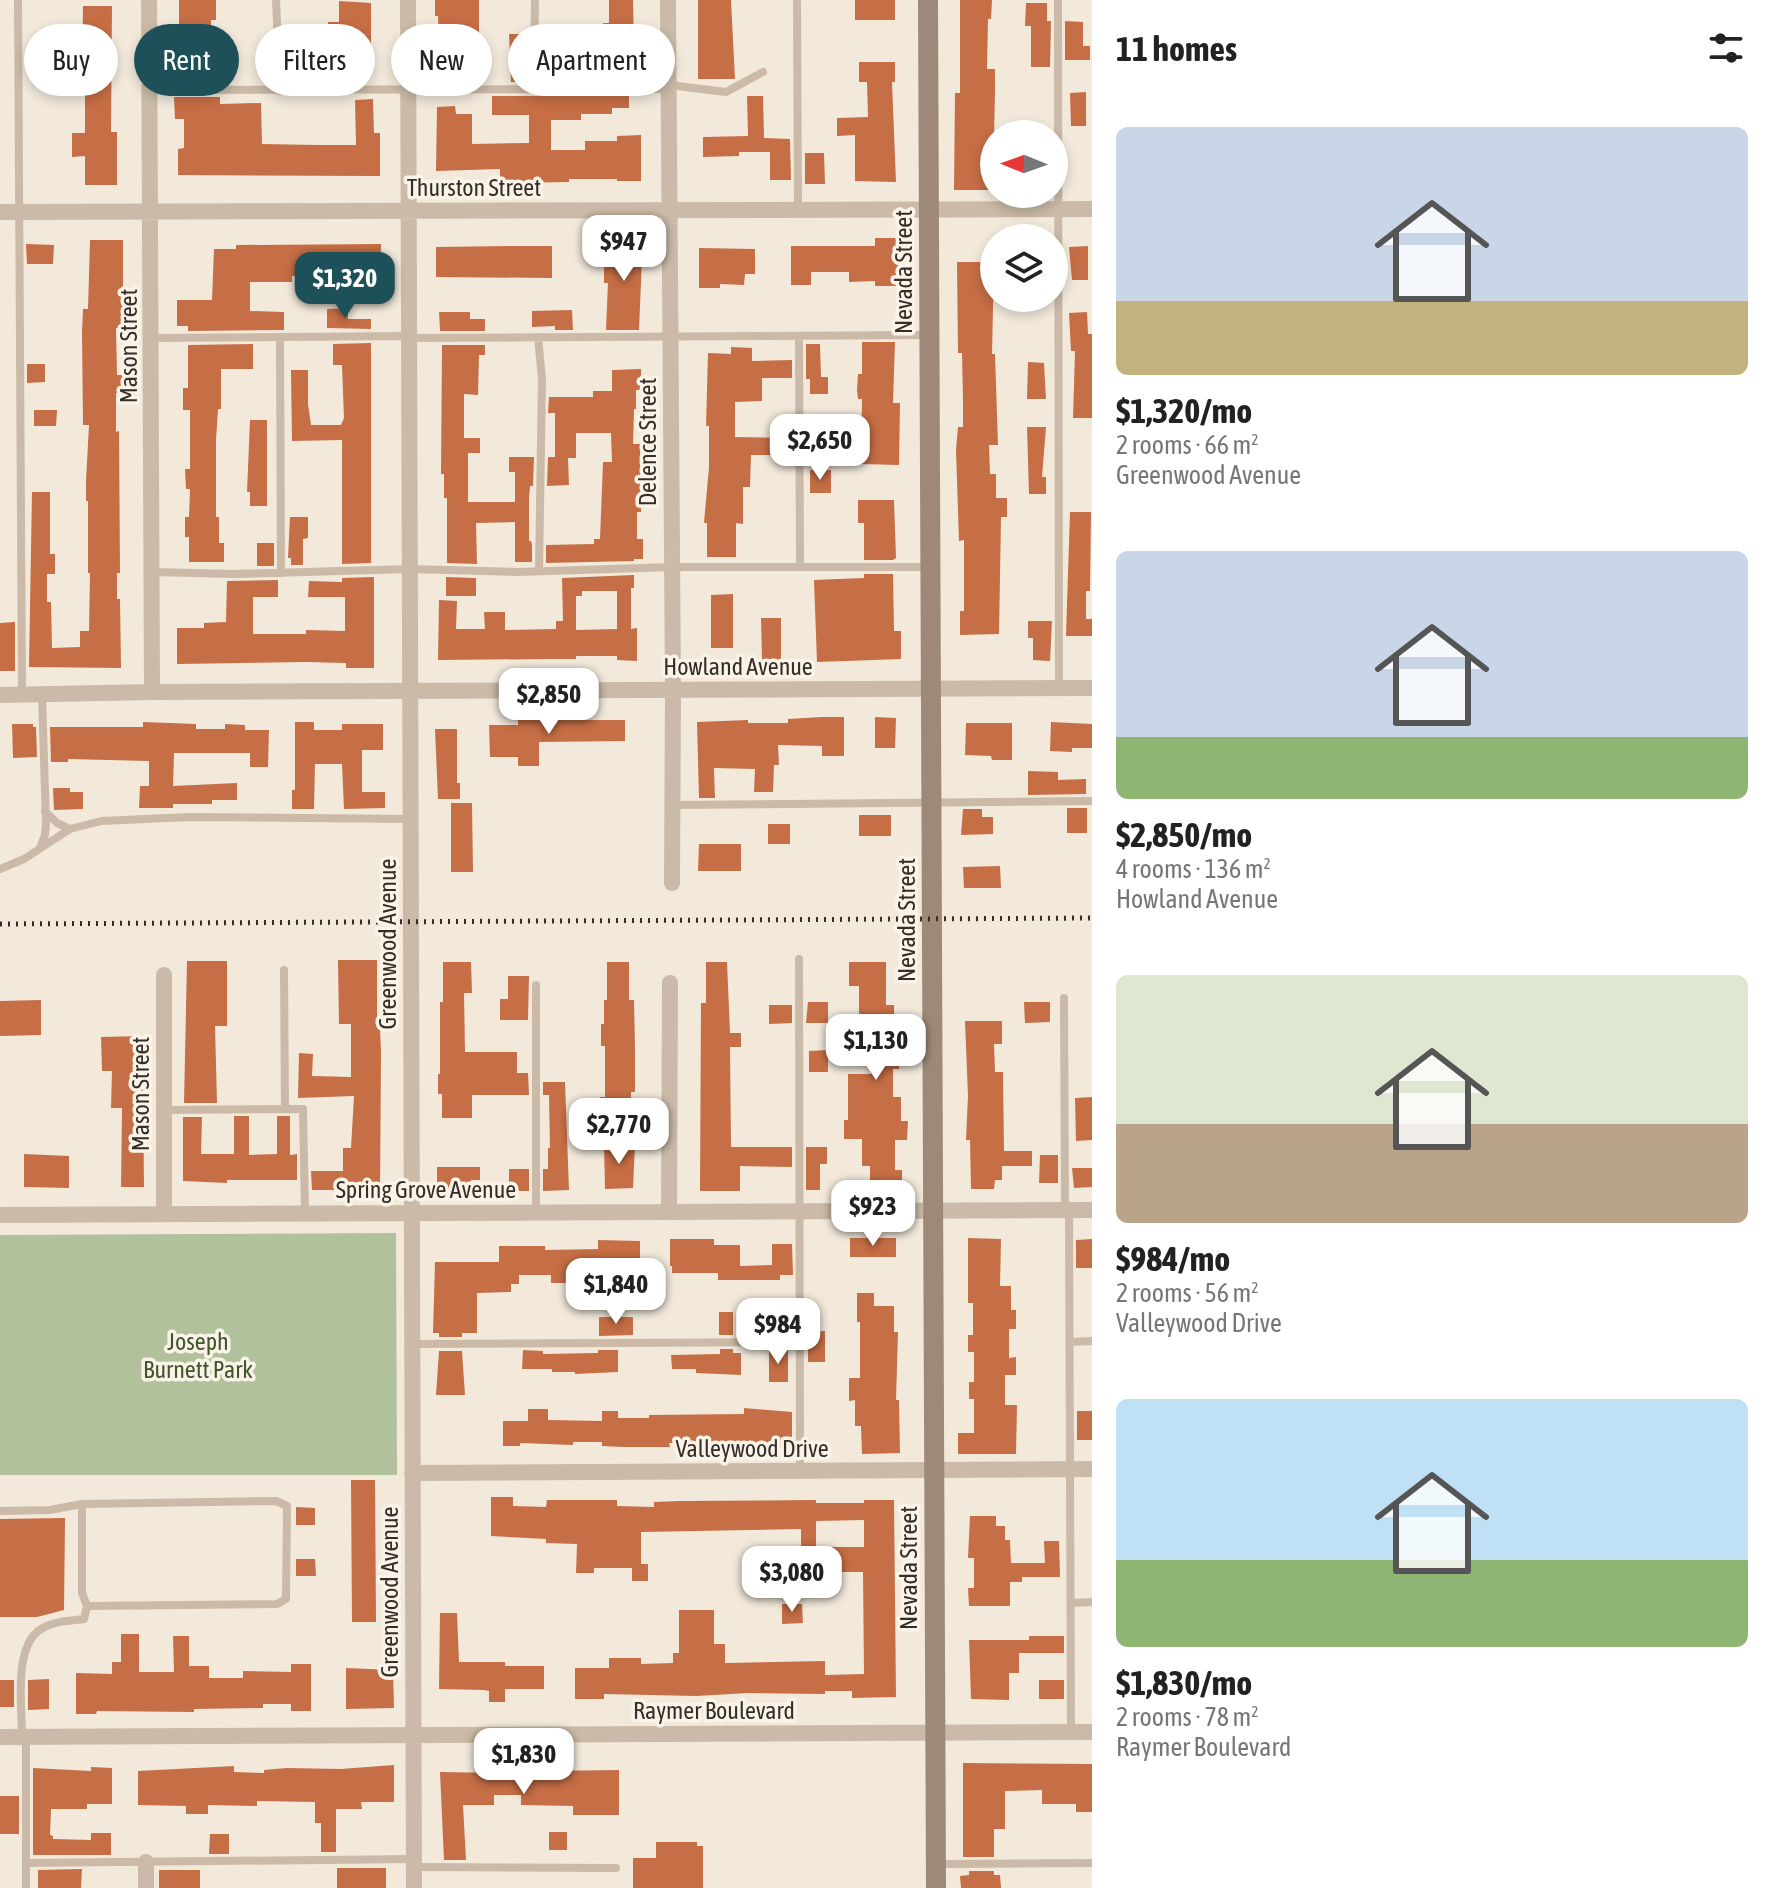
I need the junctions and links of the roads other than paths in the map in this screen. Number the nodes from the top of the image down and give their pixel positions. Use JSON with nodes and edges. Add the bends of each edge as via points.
{"nodes":[{"id":1,"x":18,"y":0,"type":"edge"},
{"id":2,"x":149,"y":0,"type":"edge"},
{"id":3,"x":276,"y":0,"type":"edge"},
{"id":4,"x":408,"y":0,"type":"edge"},
{"id":5,"x":535,"y":0,"type":"edge"},
{"id":6,"x":668,"y":0,"type":"edge"},
{"id":7,"x":797,"y":0,"type":"edge"},
{"id":8,"x":928,"y":0,"type":"edge"},
{"id":9,"x":1058,"y":0,"type":"edge"},
{"id":10,"x":149,"y":24,"type":"edge"},
{"id":11,"x":277,"y":24,"type":"edge"},
{"id":12,"x":408,"y":24,"type":"edge"},
{"id":13,"x":535,"y":24,"type":"edge"},
{"id":14,"x":668,"y":24,"type":"edge"},
{"id":15,"x":763,"y":72,"type":"dead end"},
{"id":16,"x":675,"y":88,"type":"edge"},
{"id":17,"x":150,"y":96,"type":"edge"},
{"id":18,"x":409,"y":96,"type":"edge"},
{"id":19,"x":669,"y":96,"type":"edge"},
{"id":20,"x":1058,"y":209,"type":"junction"},
{"id":21,"x":1092,"y":209,"type":"edge"},
{"id":22,"x":670,"y":210,"type":"junction"},
{"id":23,"x":929,"y":210,"type":"junction"},
{"id":24,"x":409,"y":211,"type":"junction"},
{"id":25,"x":798,"y":211,"type":"junction"},
{"id":26,"x":0,"y":212,"type":"edge"},
{"id":27,"x":19,"y":212,"type":"junction"},
{"id":28,"x":152,"y":212,"type":"junction"},
{"id":29,"x":929,"y":335,"type":"junction"},
{"id":30,"x":799,"y":336,"type":"junction"},
{"id":31,"x":280,"y":337,"type":"junction"},
{"id":32,"x":409,"y":337,"type":"junction"},
{"id":33,"x":538,"y":337,"type":"junction"},
{"id":34,"x":671,"y":337,"type":"junction"},
{"id":35,"x":152,"y":338,"type":"junction"},
{"id":36,"x":672,"y":567,"type":"junction"},
{"id":37,"x":800,"y":567,"type":"junction"},
{"id":38,"x":930,"y":567,"type":"junction"},
{"id":39,"x":410,"y":569,"type":"junction"},
{"id":40,"x":539,"y":571,"type":"junction"},
{"id":41,"x":152,"y":572,"type":"junction"},
{"id":42,"x":281,"y":573,"type":"junction"},
{"id":43,"x":1059,"y":688,"type":"junction"},
{"id":44,"x":1092,"y":688,"type":"edge"},
{"id":45,"x":931,"y":689,"type":"junction"},
{"id":46,"x":673,"y":690,"type":"junction"},
{"id":47,"x":152,"y":692,"type":"junction"},
{"id":48,"x":410,"y":692,"type":"junction"},
{"id":49,"x":42,"y":694,"type":"junction"},
{"id":50,"x":0,"y":695,"type":"edge"},
{"id":51,"x":22,"y":695,"type":"junction"},
{"id":52,"x":931,"y":801,"type":"junction"},
{"id":53,"x":1092,"y":801,"type":"edge"},
{"id":54,"x":672,"y":805,"type":"junction"},
{"id":55,"x":45,"y":810,"type":"junction"},
{"id":56,"x":411,"y":819,"type":"junction"},
{"id":57,"x":70,"y":829,"type":"junction"},
{"id":58,"x":40,"y":848,"type":"junction"},
{"id":59,"x":0,"y":869,"type":"edge"},
{"id":60,"x":672,"y":883,"type":"dead end"},
{"id":61,"x":799,"y":959,"type":"dead end"},
{"id":62,"x":284,"y":970,"type":"dead end"},
{"id":63,"x":164,"y":975,"type":"dead end"},
{"id":64,"x":670,"y":983,"type":"dead end"},
{"id":65,"x":536,"y":985,"type":"dead end"},
{"id":66,"x":1064,"y":998,"type":"dead end"},
{"id":67,"x":285,"y":1108,"type":"junction"},
{"id":68,"x":164,"y":1110,"type":"junction"},
{"id":69,"x":1067,"y":1210,"type":"junction"},
{"id":70,"x":1092,"y":1210,"type":"edge"},
{"id":71,"x":800,"y":1211,"type":"junction"},
{"id":72,"x":933,"y":1211,"type":"junction"},
{"id":73,"x":536,"y":1212,"type":"junction"},
{"id":74,"x":669,"y":1212,"type":"junction"},
{"id":75,"x":305,"y":1213,"type":"junction"},
{"id":76,"x":412,"y":1213,"type":"junction"},
{"id":77,"x":164,"y":1214,"type":"junction"},
{"id":78,"x":0,"y":1215,"type":"edge"},
{"id":79,"x":1092,"y":1341,"type":"edge"},
{"id":80,"x":800,"y":1342,"type":"junction"},
{"id":81,"x":1070,"y":1342,"type":"junction"},
{"id":82,"x":412,"y":1344,"type":"junction"},
{"id":83,"x":1092,"y":1469,"type":"edge"},
{"id":84,"x":1070,"y":1470,"type":"junction"},
{"id":85,"x":934,"y":1471,"type":"junction"},
{"id":86,"x":800,"y":1472,"type":"junction"},
{"id":87,"x":412,"y":1473,"type":"junction"},
{"id":88,"x":82,"y":1504,"type":"junction"},
{"id":89,"x":0,"y":1511,"type":"edge"},
{"id":90,"x":1092,"y":1602,"type":"edge"},
{"id":91,"x":1071,"y":1603,"type":"junction"},
{"id":92,"x":87,"y":1606,"type":"junction"},
{"id":93,"x":1071,"y":1732,"type":"junction"},
{"id":94,"x":1092,"y":1732,"type":"edge"},
{"id":95,"x":935,"y":1734,"type":"junction"},
{"id":96,"x":413,"y":1735,"type":"junction"},
{"id":97,"x":24,"y":1736,"type":"junction"},
{"id":98,"x":0,"y":1737,"type":"edge"},
{"id":99,"x":146,"y":1862,"type":"junction"},
{"id":100,"x":26,"y":1863,"type":"junction"},
{"id":101,"x":414,"y":1863,"type":"junction"},
{"id":102,"x":1092,"y":1863,"type":"edge"},
{"id":103,"x":936,"y":1864,"type":"junction"},
{"id":104,"x":616,"y":1868,"type":"dead end"},
{"id":105,"x":26,"y":1888,"type":"edge"},
{"id":106,"x":146,"y":1888,"type":"edge"},
{"id":107,"x":414,"y":1888,"type":"edge"},
{"id":108,"x":936,"y":1888,"type":"edge"}],
"edges":[{"from":1,"to":27,"type":"lane"},
{"from":2,"to":10,"type":"street","name":"Mason Street"},
{"from":3,"to":11,"type":"lane"},
{"from":4,"to":12,"type":"street","name":"Greenwood Avenue"},
{"from":5,"to":13,"type":"lane"},
{"from":6,"to":14,"type":"street","name":"Delence Street"},
{"from":7,"to":25,"type":"lane"},
{"from":8,"to":23,"type":"street","name":"Nevada Street"},
{"from":9,"to":20,"type":"lane"},
{"from":15,"to":16,"type":"lane","via":[[726,92]]},
{"from":17,"to":28,"type":"street","name":"Mason Street"},
{"from":18,"to":24,"type":"street","name":"Greenwood Avenue"},
{"from":19,"to":22,"type":"street","name":"Delence Street"},
{"from":20,"to":21,"type":"street","name":"Thurston Street"},
{"from":20,"to":23,"type":"street","name":"Thurston Street"},
{"from":20,"to":43,"type":"lane"},
{"from":22,"to":24,"type":"street","name":"Thurston Street"},
{"from":22,"to":25,"type":"street","name":"Thurston Street"},
{"from":22,"to":34,"type":"street","name":"Delence Street"},
{"from":23,"to":25,"type":"street","name":"Thurston Street"},
{"from":23,"to":29,"type":"street","name":"Nevada Street"},
{"from":24,"to":28,"type":"street","name":"Thurston Street"},
{"from":24,"to":32,"type":"street","name":"Greenwood Avenue"},
{"from":26,"to":27,"type":"street","name":"Thurston Street"},
{"from":27,"to":28,"type":"street","name":"Thurston Street"},
{"from":27,"to":51,"type":"lane"},
{"from":28,"to":35,"type":"street","name":"Mason Street"},
{"from":29,"to":30,"type":"lane"},
{"from":29,"to":38,"type":"street","name":"Nevada Street"},
{"from":30,"to":34,"type":"lane"},
{"from":30,"to":37,"type":"lane"},
{"from":31,"to":32,"type":"lane"},
{"from":31,"to":35,"type":"lane"},
{"from":31,"to":42,"type":"lane"},
{"from":32,"to":33,"type":"lane"},
{"from":32,"to":39,"type":"street","name":"Greenwood Avenue"},
{"from":33,"to":34,"type":"lane"},
{"from":33,"to":40,"type":"lane"},
{"from":34,"to":36,"type":"street","name":"Delence Street"},
{"from":35,"to":41,"type":"street","name":"Mason Street"},
{"from":36,"to":37,"type":"lane"},
{"from":36,"to":40,"type":"lane"},
{"from":36,"to":46,"type":"street","name":"Delence Street"},
{"from":37,"to":38,"type":"lane"},
{"from":38,"to":45,"type":"street","name":"Nevada Street"},
{"from":39,"to":40,"type":"lane"},
{"from":39,"to":42,"type":"lane"},
{"from":39,"to":48,"type":"street","name":"Greenwood Avenue"},
{"from":41,"to":42,"type":"lane"},
{"from":41,"to":47,"type":"street","name":"Mason Street"},
{"from":43,"to":44,"type":"street","name":"Howland Avenue"},
{"from":43,"to":45,"type":"street","name":"Howland Avenue"},
{"from":45,"to":46,"type":"street","name":"Howland Avenue"},
{"from":45,"to":52,"type":"street","name":"Nevada Street"},
{"from":46,"to":48,"type":"street","name":"Howland Avenue"},
{"from":46,"to":54,"type":"street","name":"Delence Street"},
{"from":47,"to":48,"type":"street","name":"Howland Avenue"},
{"from":47,"to":49,"type":"street","name":"Howland Avenue"},
{"from":48,"to":56,"type":"street","name":"Greenwood Avenue"},
{"from":49,"to":51,"type":"street","name":"Howland Avenue"},
{"from":49,"to":55,"type":"lane"},
{"from":50,"to":51,"type":"street","name":"Howland Avenue"},
{"from":52,"to":53,"type":"lane"},
{"from":52,"to":54,"type":"lane"},
{"from":52,"to":72,"type":"street","name":"Nevada Street"},
{"from":54,"to":60,"type":"street","name":"Delence Street"},
{"from":55,"to":57,"type":"lane"},
{"from":55,"to":58,"type":"lane"},
{"from":56,"to":57,"type":"lane","via":[[139,818]]},
{"from":56,"to":76,"type":"street","name":"Greenwood Avenue"},
{"from":57,"to":58,"type":"lane"},
{"from":58,"to":59,"type":"lane"},
{"from":61,"to":71,"type":"lane"},
{"from":62,"to":67,"type":"lane"},
{"from":63,"to":68,"type":"street","name":"Mason Street"},
{"from":64,"to":74,"type":"street"},
{"from":65,"to":73,"type":"lane"},
{"from":66,"to":69,"type":"lane"},
{"from":67,"to":68,"type":"lane"},
{"from":67,"to":75,"type":"lane","via":[[303,1109]]},
{"from":68,"to":77,"type":"street","name":"Mason Street"},
{"from":69,"to":70,"type":"street","name":"Spring Grove Avenue"},
{"from":69,"to":72,"type":"street","name":"Spring Grove Avenue"},
{"from":69,"to":81,"type":"lane"},
{"from":71,"to":72,"type":"street","name":"Spring Grove Avenue"},
{"from":71,"to":74,"type":"street","name":"Spring Grove Avenue"},
{"from":71,"to":80,"type":"lane"},
{"from":72,"to":85,"type":"street","name":"Nevada Street"},
{"from":73,"to":74,"type":"street","name":"Spring Grove Avenue"},
{"from":73,"to":76,"type":"street","name":"Spring Grove Avenue"},
{"from":75,"to":76,"type":"street","name":"Spring Grove Avenue"},
{"from":75,"to":77,"type":"street","name":"Spring Grove Avenue"},
{"from":76,"to":82,"type":"street","name":"Greenwood Avenue"},
{"from":77,"to":78,"type":"street","name":"Spring Grove Avenue"},
{"from":79,"to":81,"type":"lane"},
{"from":80,"to":82,"type":"lane"},
{"from":80,"to":86,"type":"lane"},
{"from":81,"to":84,"type":"lane"},
{"from":82,"to":87,"type":"street","name":"Greenwood Avenue"},
{"from":83,"to":84,"type":"street","name":"Valleywood Drive"},
{"from":84,"to":85,"type":"street","name":"Valleywood Drive"},
{"from":84,"to":91,"type":"lane"},
{"from":85,"to":86,"type":"street","name":"Valleywood Drive"},
{"from":85,"to":95,"type":"street","name":"Nevada Street"},
{"from":86,"to":87,"type":"street","name":"Valleywood Drive"},
{"from":87,"to":96,"type":"street","name":"Greenwood Avenue"},
{"from":88,"to":89,"type":"lane"},
{"from":88,"to":92,"type":"lane","via":[[82,1593]]},
{"from":88,"to":92,"type":"lane","via":[[276,1501],[287,1506],[286,1599],[277,1604]]},
{"from":90,"to":91,"type":"lane"},
{"from":91,"to":93,"type":"lane"},
{"from":92,"to":97,"type":"lane","via":[[84,1619],[40,1630],[25,1648]]},
{"from":93,"to":94,"type":"street","name":"Raymer Boulevard"},
{"from":93,"to":95,"type":"street","name":"Raymer Boulevard"},
{"from":95,"to":96,"type":"street","name":"Raymer Boulevard"},
{"from":95,"to":103,"type":"street","name":"Nevada Street"},
{"from":96,"to":97,"type":"street","name":"Raymer Boulevard"},
{"from":96,"to":101,"type":"street","name":"Greenwood Avenue"},
{"from":97,"to":98,"type":"street","name":"Raymer Boulevard"},
{"from":97,"to":100,"type":"lane"},
{"from":99,"to":100,"type":"lane"},
{"from":99,"to":101,"type":"lane"},
{"from":99,"to":106,"type":"street"},
{"from":100,"to":105,"type":"lane"},
{"from":101,"to":104,"type":"lane"},
{"from":101,"to":107,"type":"street","name":"Greenwood Avenue"},
{"from":102,"to":103,"type":"lane"},
{"from":103,"to":108,"type":"street","name":"Nevada Street"}]}
